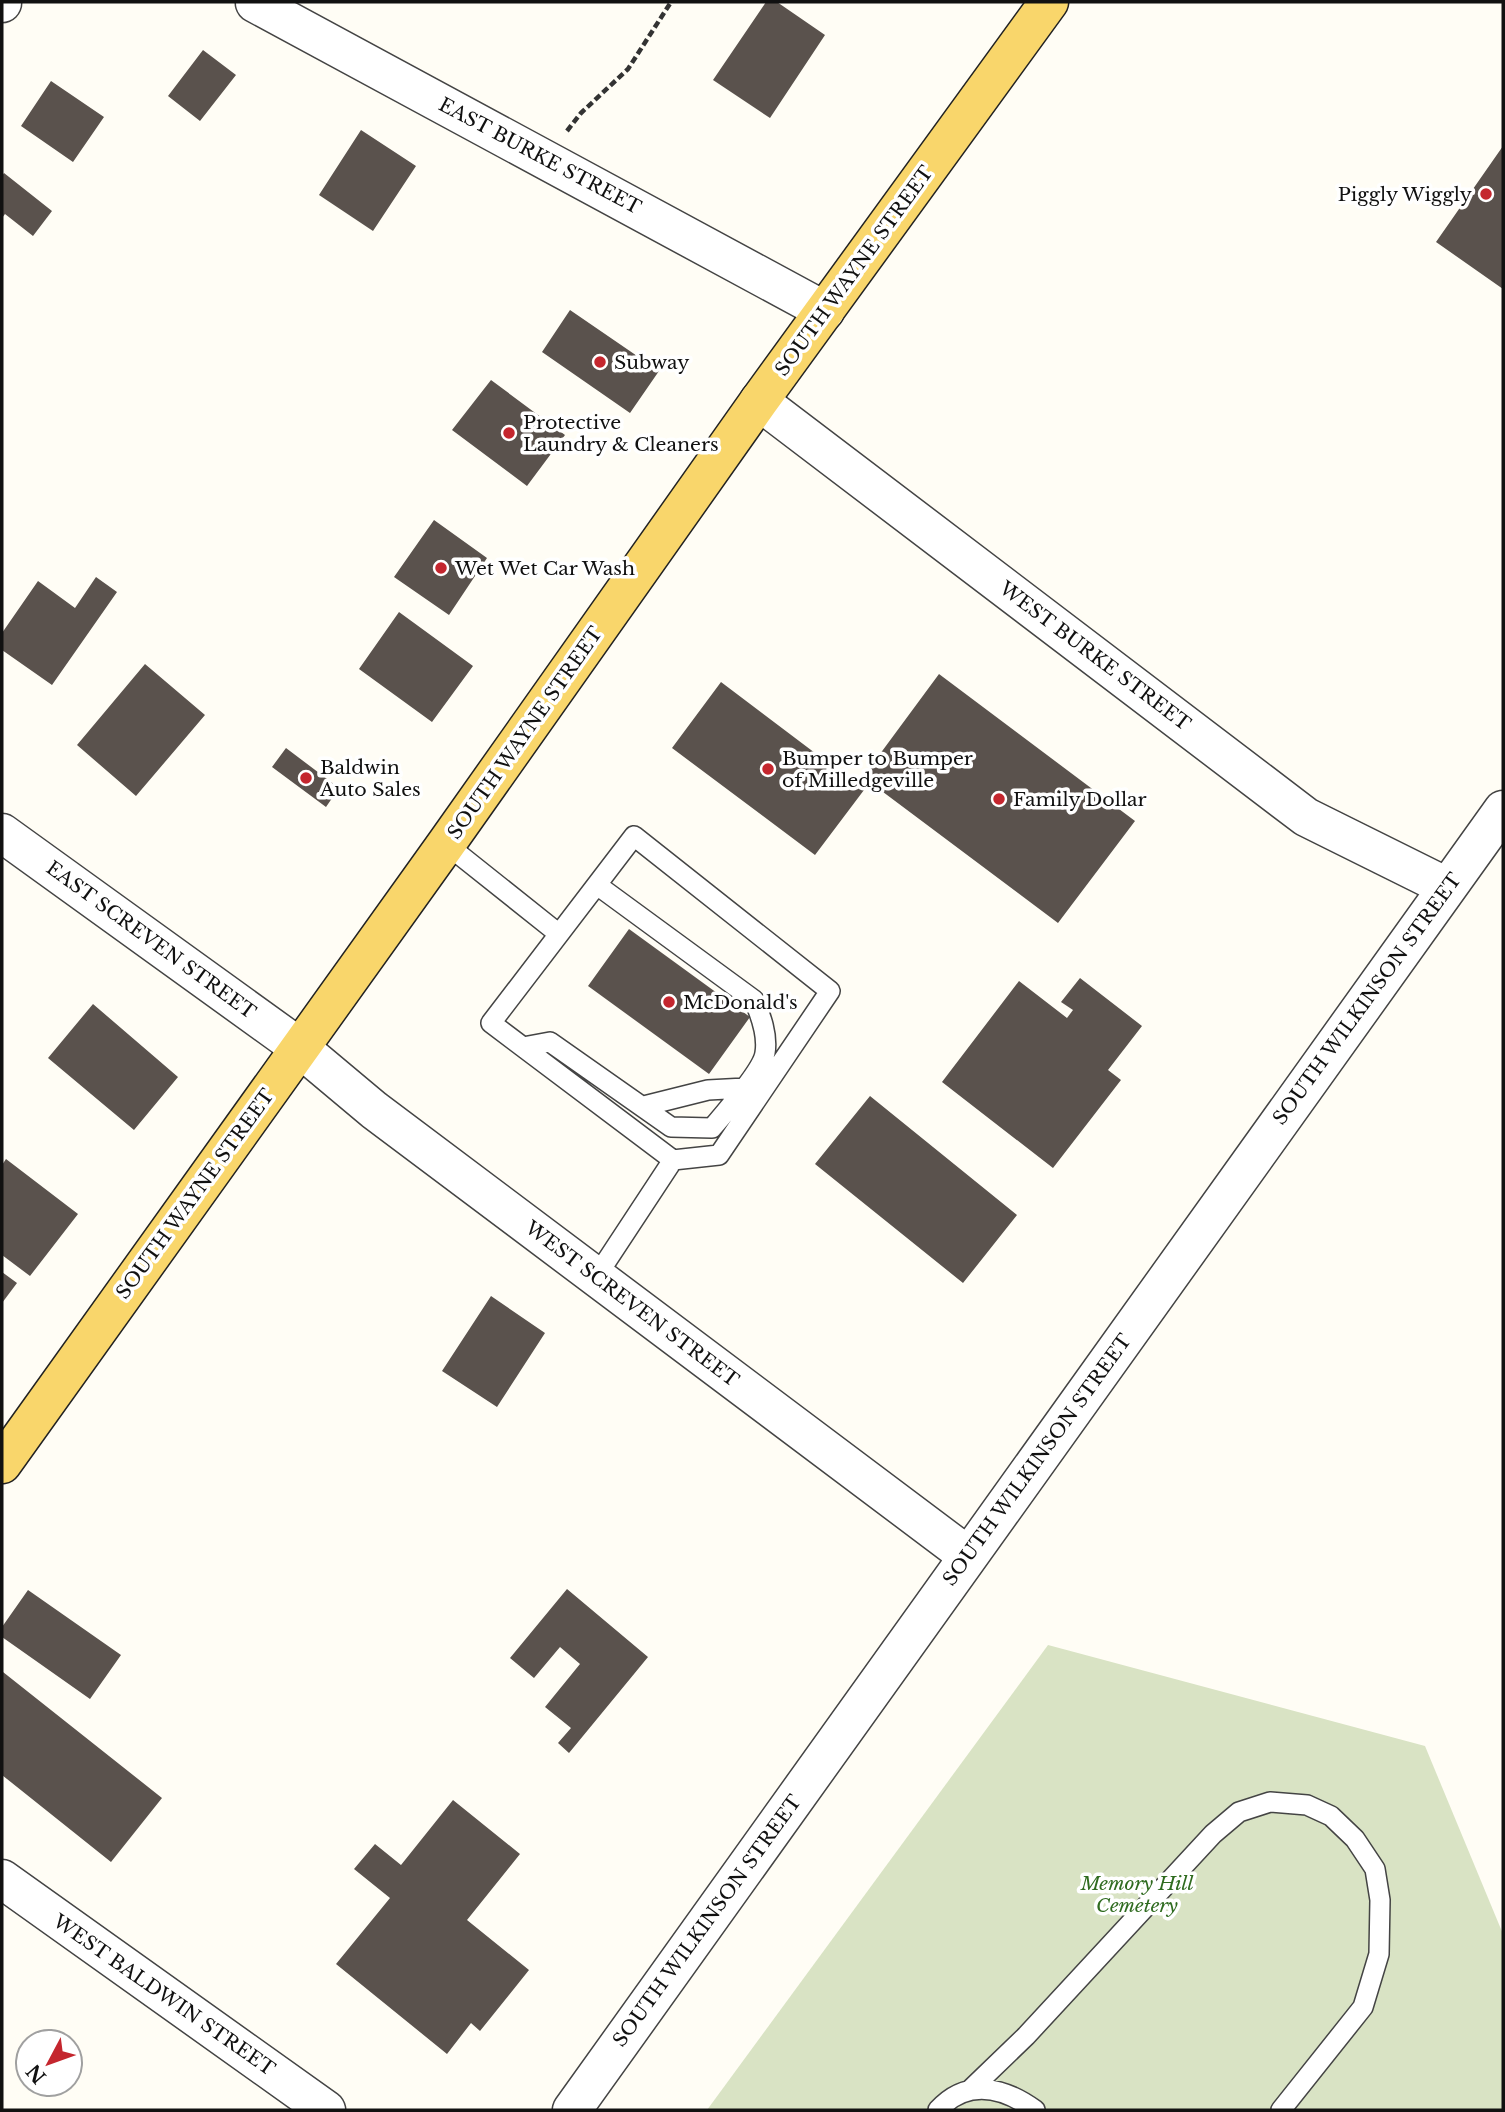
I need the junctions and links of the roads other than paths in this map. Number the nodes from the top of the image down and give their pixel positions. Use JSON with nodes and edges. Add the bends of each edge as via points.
{"nodes":[{"id":1,"x":255,"y":2,"type":"edge"},
{"id":2,"x":1048,"y":2,"type":"edge"},
{"id":3,"x":825,"y":311,"type":"junction"},
{"id":4,"x":759,"y":401,"type":"junction"},
{"id":5,"x":1503,"y":810,"type":"edge"},
{"id":6,"x":2,"y":833,"type":"edge"},
{"id":7,"x":446,"y":844,"type":"junction"},
{"id":8,"x":597,"y":885,"type":"junction"},
{"id":9,"x":1447,"y":887,"type":"junction"},
{"id":10,"x":559,"y":934,"type":"junction"},
{"id":11,"x":523,"y":1047,"type":"junction"},
{"id":12,"x":300,"y":1048,"type":"junction"},
{"id":13,"x":744,"y":1088,"type":"junction"},
{"id":14,"x":644,"y":1106,"type":"junction"},
{"id":15,"x":673,"y":1160,"type":"junction"},
{"id":16,"x":596,"y":1277,"type":"junction"},
{"id":17,"x":2,"y":1464,"type":"edge"},
{"id":18,"x":968,"y":1556,"type":"junction"},
{"id":19,"x":2,"y":1879,"type":"edge"},
{"id":20,"x":970,"y":2090,"type":"junction"},
{"id":21,"x":326,"y":2110,"type":"edge"},
{"id":22,"x":572,"y":2110,"type":"edge"},
{"id":23,"x":937,"y":2110,"type":"edge"},
{"id":24,"x":1035,"y":2110,"type":"edge"},
{"id":25,"x":1281,"y":2110,"type":"edge"}],
"edges":[{"from":1,"to":3,"type":"street","name":"EAST BURKE STREET"},
{"from":2,"to":3,"type":"main road","name":"SOUTH WAYNE STREET"},
{"from":3,"to":4,"type":"main road","name":"SOUTH WAYNE STREET"},
{"from":4,"to":7,"type":"main road","name":"SOUTH WAYNE STREET"},
{"from":4,"to":9,"type":"street","name":"WEST BURKE STREET","via":[[1306,817]]},
{"from":5,"to":9,"type":"street","name":"SOUTH WILKINSON STREET"},
{"from":6,"to":12,"type":"street","name":"EAST SCREVEN STREET"},
{"from":7,"to":10,"type":"lane"},
{"from":7,"to":12,"type":"main road","name":"SOUTH WAYNE STREET"},
{"from":8,"to":10,"type":"lane"},
{"from":8,"to":13,"type":"lane","via":[[754,1000],[762,1020],[765,1055]]},
{"from":8,"to":15,"type":"lane","via":[[634,836],[830,991],[719,1155]]},
{"from":9,"to":18,"type":"street","name":"SOUTH WILKINSON STREET"},
{"from":10,"to":11,"type":"lane","via":[[491,1023]]},
{"from":11,"to":14,"type":"lane","via":[[550,1042]]},
{"from":11,"to":15,"type":"lane"},
{"from":12,"to":16,"type":"street","name":"WEST SCREVEN STREET","via":[[374,1110]]},
{"from":12,"to":17,"type":"main road","name":"SOUTH WAYNE STREET"},
{"from":13,"to":14,"type":"lane","via":[[708,1090]]},
{"from":13,"to":14,"type":"lane","via":[[712,1128],[671,1127]]},
{"from":15,"to":16,"type":"lane"},
{"from":16,"to":18,"type":"street","name":"WEST SCREVEN STREET"},
{"from":18,"to":22,"type":"street","name":"SOUTH WILKINSON STREET"},
{"from":19,"to":21,"type":"street","name":"WEST BALDWIN STREET"},
{"from":20,"to":23,"type":"lane"},
{"from":20,"to":24,"type":"lane","via":[[996,2089]]},
{"from":20,"to":25,"type":"lane","via":[[1213,1834],[1239,1812],[1270,1802],[1307,1805],[1331,1816],[1375,1868],[1380,1900],[1379,1954],[1363,2007]]}]}
